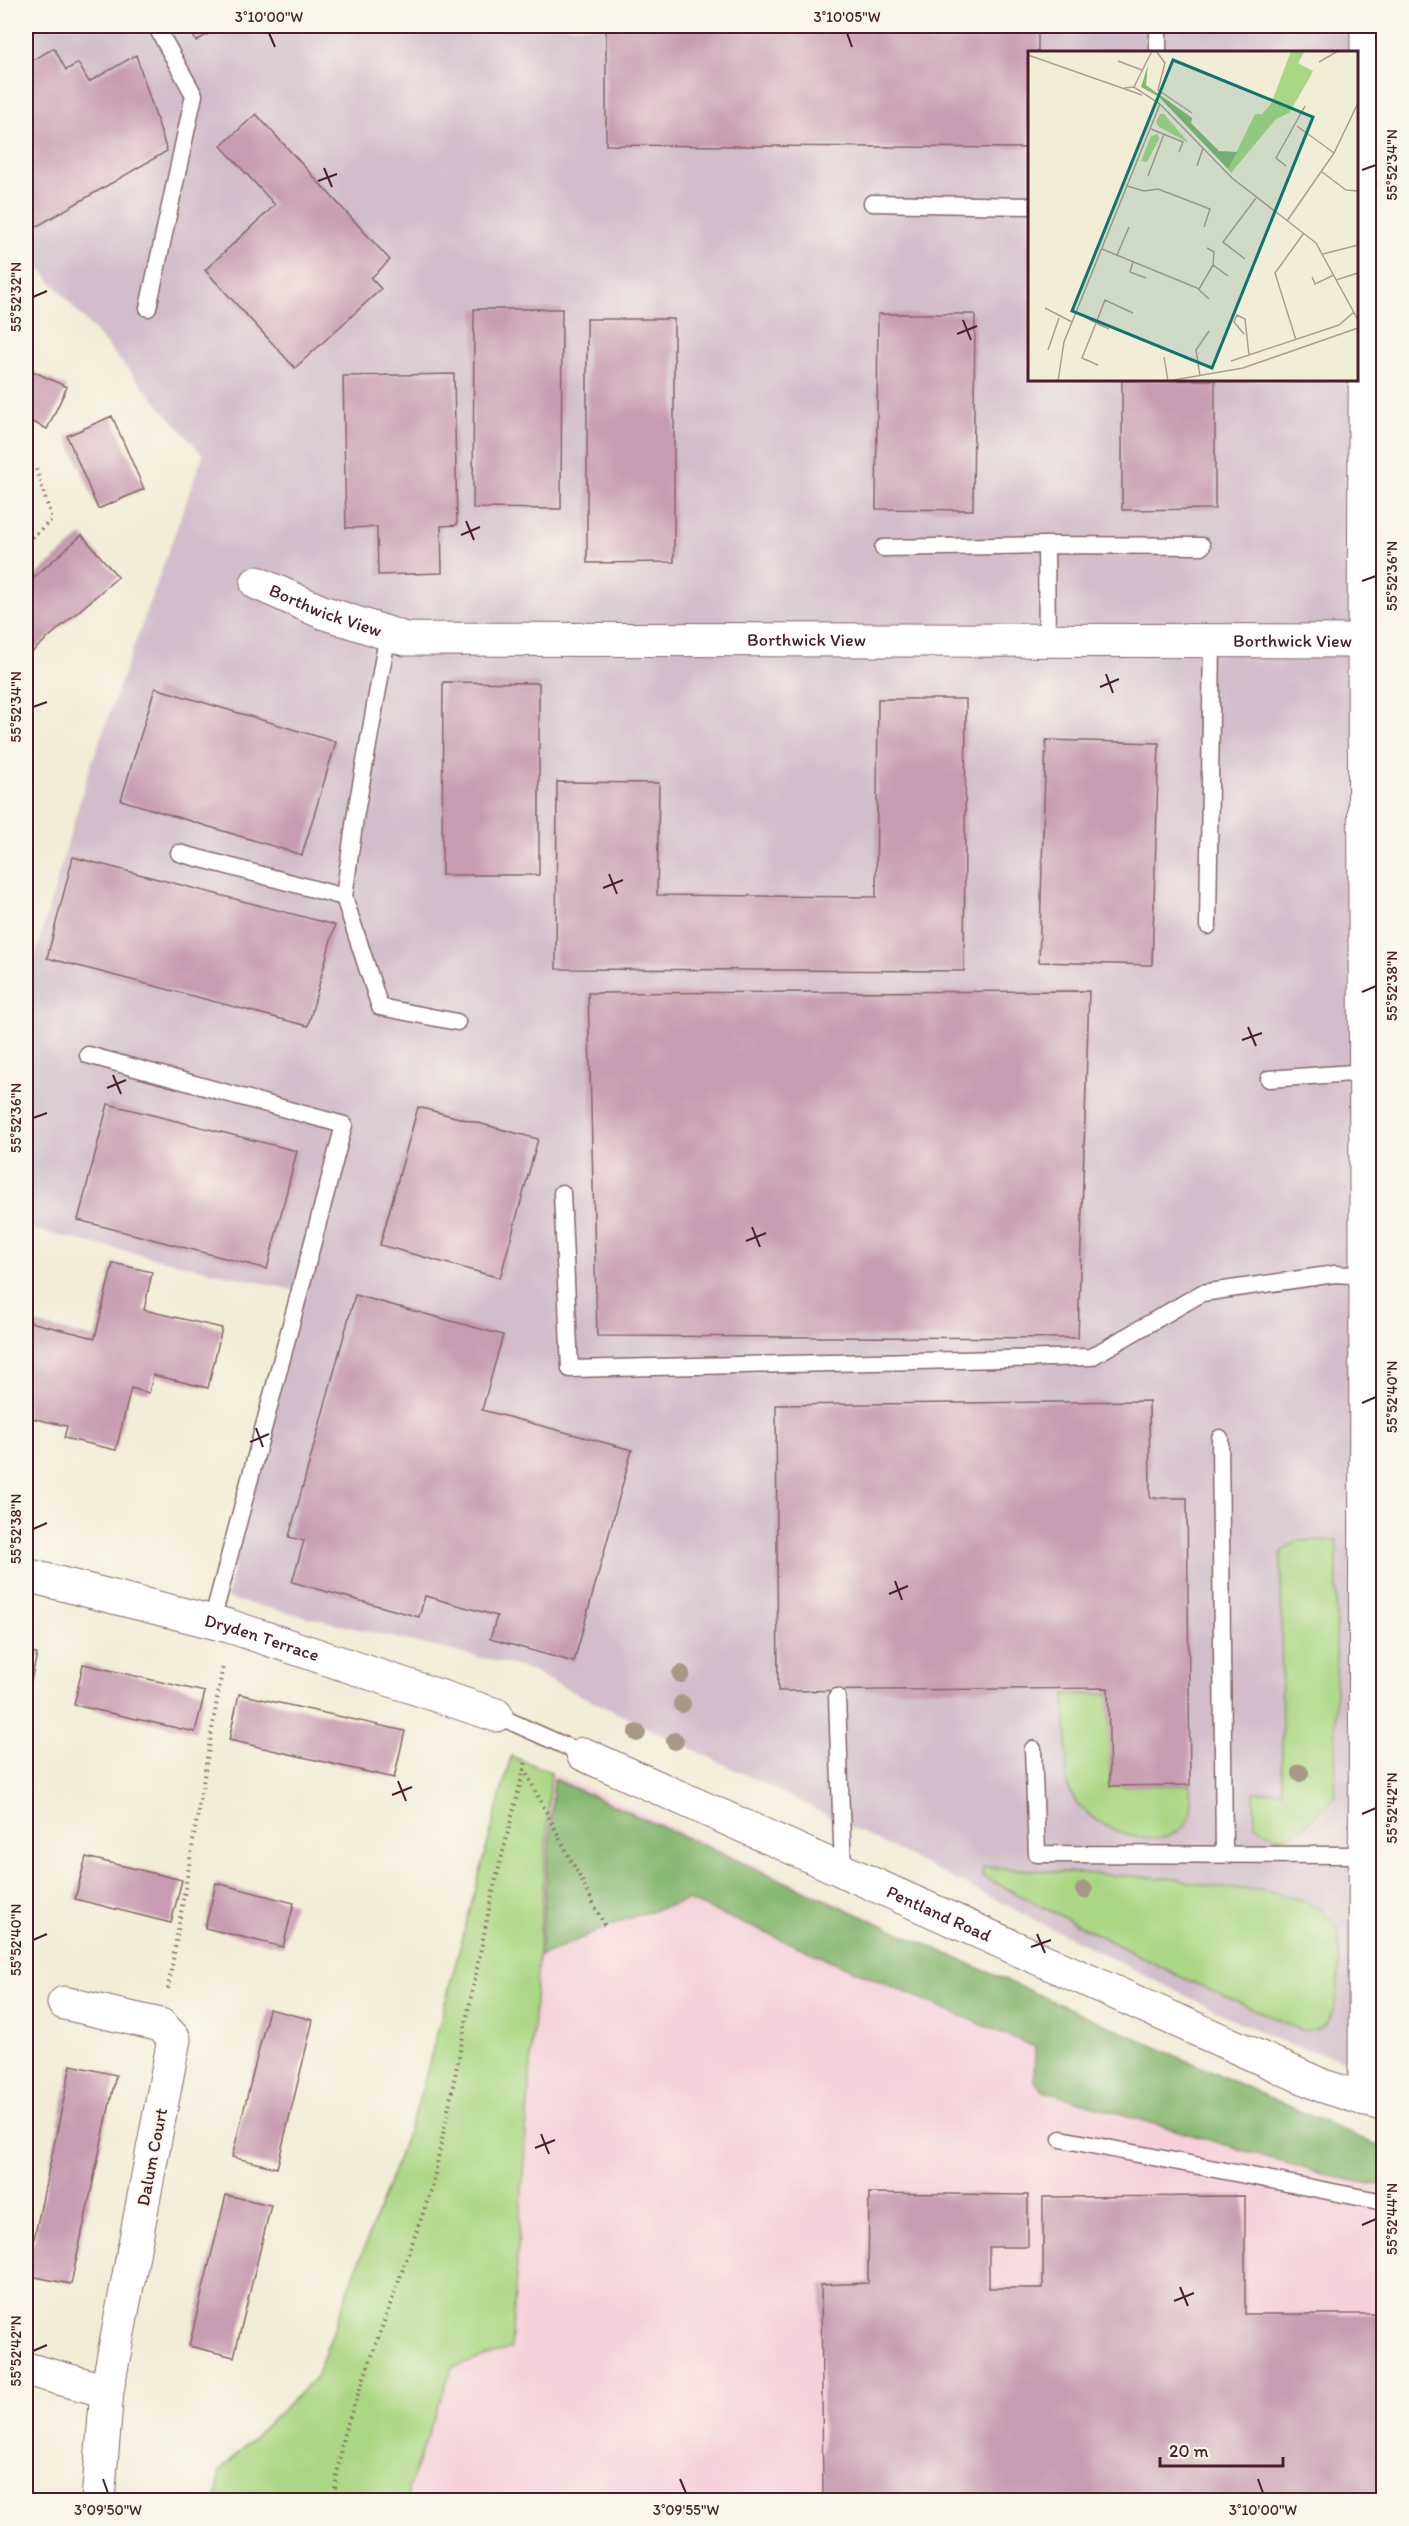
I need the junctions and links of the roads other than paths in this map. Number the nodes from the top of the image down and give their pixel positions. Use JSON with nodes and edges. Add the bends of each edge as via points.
{"nodes":[{"id":1,"x":156,"y":26,"type":"edge"},
{"id":2,"x":1158,"y":26,"type":"edge"},
{"id":3,"x":1367,"y":26,"type":"edge"},
{"id":4,"x":1158,"y":51,"type":"edge"},
{"id":5,"x":872,"y":203,"type":"dead end"},
{"id":6,"x":1028,"y":206,"type":"edge"},
{"id":7,"x":148,"y":308,"type":"dead end"},
{"id":8,"x":1046,"y":545,"type":"junction"},
{"id":9,"x":1202,"y":546,"type":"dead end"},
{"id":10,"x":883,"y":548,"type":"dead end"},
{"id":11,"x":257,"y":583,"type":"dead end"},
{"id":12,"x":388,"y":633,"type":"junction"},
{"id":13,"x":1047,"y":640,"type":"junction"},
{"id":14,"x":1212,"y":640,"type":"junction"},
{"id":15,"x":1364,"y":641,"type":"junction"},
{"id":16,"x":178,"y":853,"type":"dead end"},
{"id":17,"x":344,"y":897,"type":"junction"},
{"id":18,"x":1208,"y":926,"type":"dead end"},
{"id":19,"x":457,"y":1022,"type":"dead end"},
{"id":20,"x":88,"y":1055,"type":"dead end"},
{"id":21,"x":1366,"y":1072,"type":"junction"},
{"id":22,"x":1269,"y":1078,"type":"dead end"},
{"id":23,"x":562,"y":1192,"type":"dead end"},
{"id":24,"x":1366,"y":1276,"type":"junction"},
{"id":25,"x":1220,"y":1438,"type":"dead end"},
{"id":26,"x":26,"y":1575,"type":"edge"},
{"id":27,"x":221,"y":1623,"type":"junction"},
{"id":28,"x":837,"y":1696,"type":"dead end"},
{"id":29,"x":496,"y":1715,"type":"joint"},
{"id":30,"x":1034,"y":1749,"type":"dead end"},
{"id":31,"x":583,"y":1754,"type":"joint"},
{"id":32,"x":1224,"y":1854,"type":"junction"},
{"id":33,"x":1365,"y":1856,"type":"junction"},
{"id":34,"x":843,"y":1870,"type":"junction"},
{"id":35,"x":64,"y":2003,"type":"dead end"},
{"id":36,"x":1374,"y":2103,"type":"edge"},
{"id":37,"x":1061,"y":2139,"type":"dead end"},
{"id":38,"x":1383,"y":2202,"type":"edge"},
{"id":39,"x":26,"y":2369,"type":"edge"},
{"id":40,"x":108,"y":2391,"type":"junction"},
{"id":41,"x":98,"y":2500,"type":"edge"}],
"edges":[{"from":1,"to":7,"type":"lane","via":[[194,95]]},
{"from":2,"to":4,"type":"lane"},
{"from":3,"to":15,"type":"street"},
{"from":5,"to":6,"type":"lane"},
{"from":8,"to":9,"type":"lane"},
{"from":8,"to":10,"type":"lane"},
{"from":8,"to":13,"type":"lane"},
{"from":11,"to":12,"type":"street","name":"Borthwick View","via":[[322,612]]},
{"from":12,"to":13,"type":"street","name":"Borthwick View","via":[[405,639]]},
{"from":12,"to":17,"type":"lane"},
{"from":13,"to":14,"type":"street","name":"Borthwick View"},
{"from":14,"to":15,"type":"street","name":"Borthwick View"},
{"from":14,"to":18,"type":"lane"},
{"from":15,"to":21,"type":"street"},
{"from":16,"to":17,"type":"lane"},
{"from":17,"to":19,"type":"lane","via":[[380,1006]]},
{"from":20,"to":27,"type":"lane","via":[[344,1125]]},
{"from":21,"to":22,"type":"lane"},
{"from":21,"to":24,"type":"street"},
{"from":23,"to":24,"type":"lane","via":[[570,1369],[1091,1358],[1202,1293],[1335,1274]]},
{"from":24,"to":33,"type":"street"},
{"from":25,"to":32,"type":"lane"},
{"from":26,"to":27,"type":"street","name":"Dryden Terrace"},
{"from":27,"to":29,"type":"street","name":"Dryden Terrace"},
{"from":28,"to":34,"type":"lane"},
{"from":29,"to":31,"type":"lane","name":"Pentland Road"},
{"from":30,"to":32,"type":"lane","via":[[1037,1854]]},
{"from":31,"to":34,"type":"street","name":"Pentland Road"},
{"from":32,"to":33,"type":"lane"},
{"from":33,"to":36,"type":"street"},
{"from":34,"to":36,"type":"street","name":"Pentland Road","via":[[1323,2086]]},
{"from":35,"to":40,"type":"street","name":"Dalum Court","via":[[161,2025],[174,2038]]},
{"from":37,"to":38,"type":"lane"},
{"from":39,"to":40,"type":"street"},
{"from":40,"to":41,"type":"street","name":"Dalum Court"}]}
